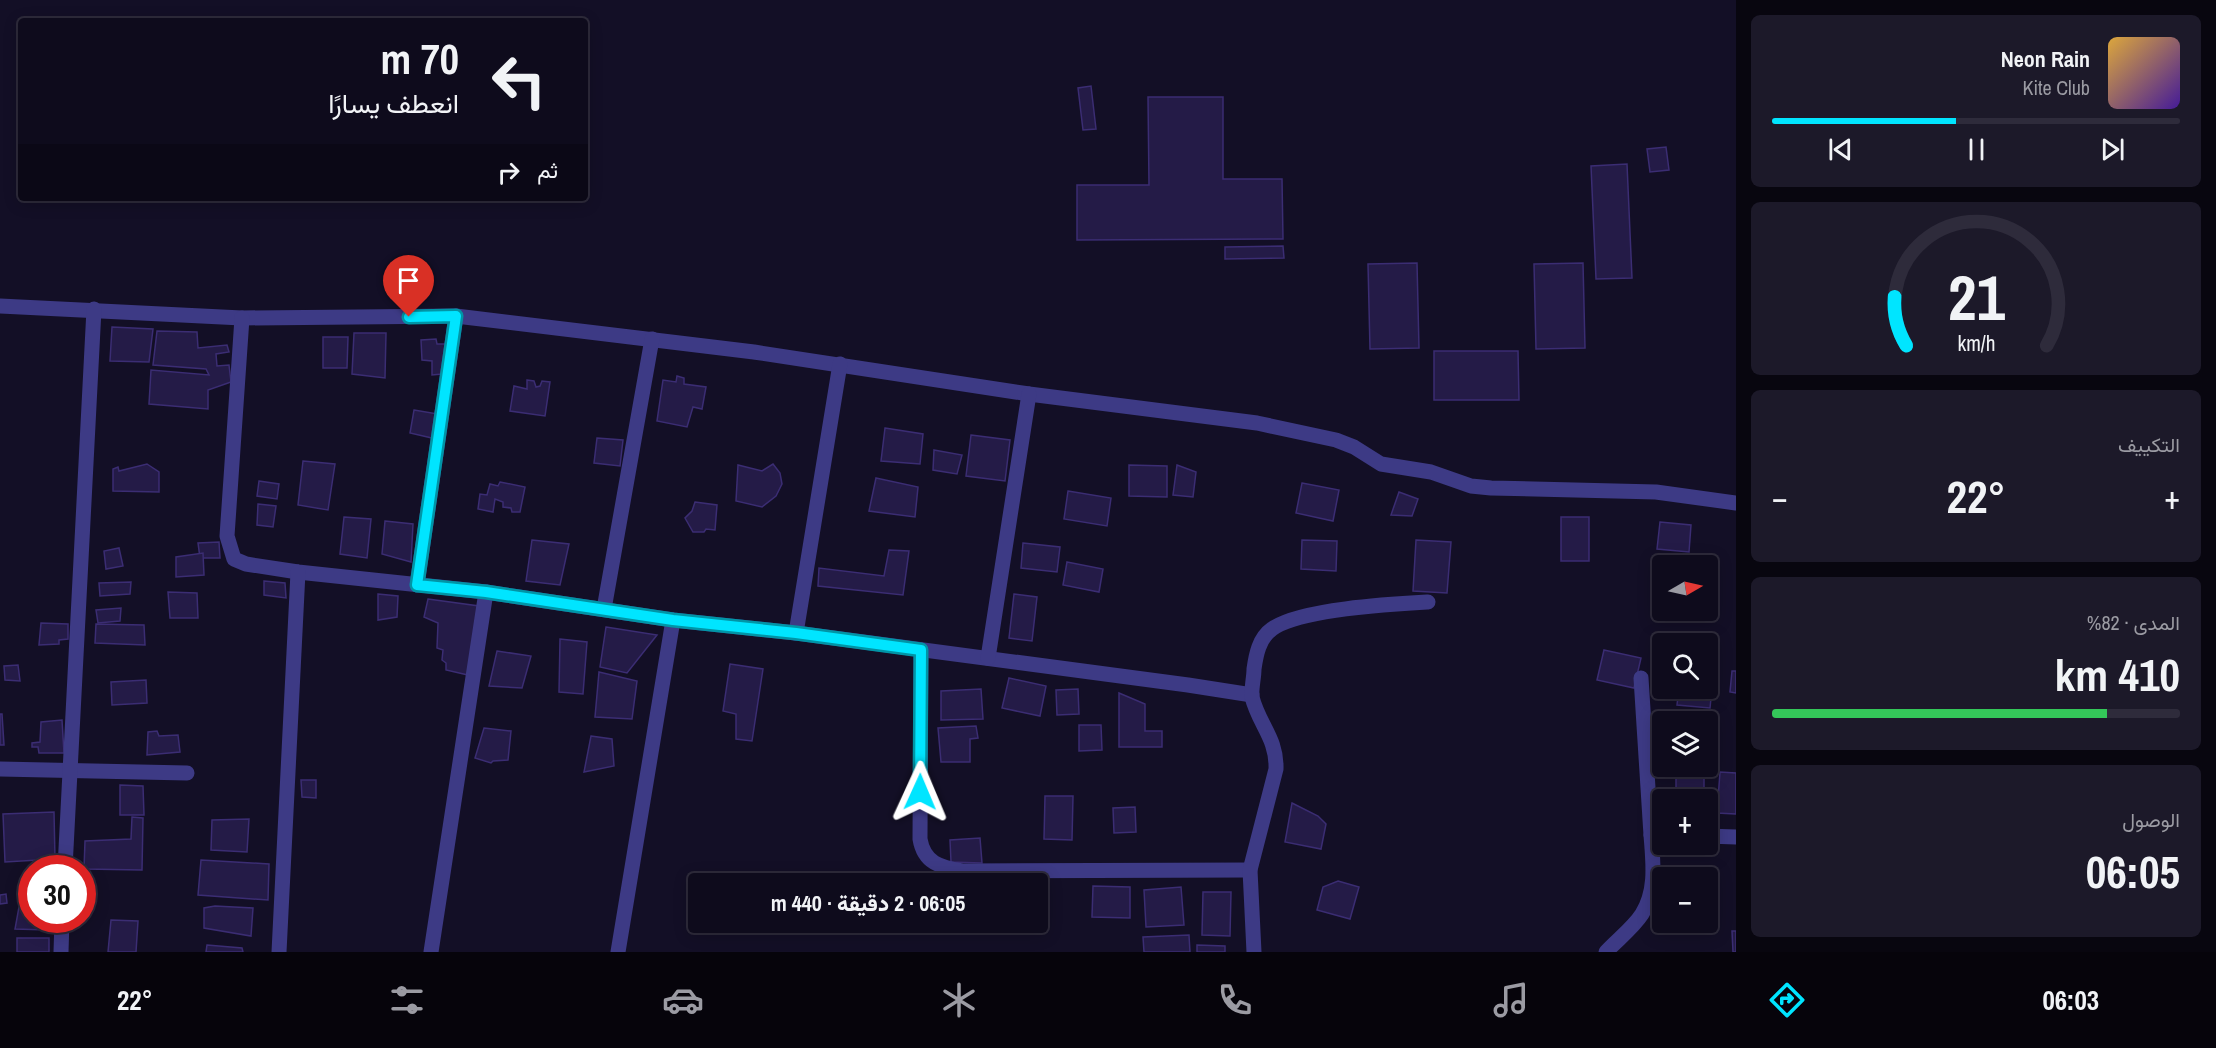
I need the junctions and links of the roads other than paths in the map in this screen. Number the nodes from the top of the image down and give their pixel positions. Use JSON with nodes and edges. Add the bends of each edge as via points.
{"nodes":[{"id":1,"x":0,"y":306,"type":"edge"},
{"id":2,"x":94,"y":309,"type":"junction"},
{"id":3,"x":456,"y":316,"type":"junction"},
{"id":4,"x":242,"y":318,"type":"junction"},
{"id":5,"x":652,"y":339,"type":"junction"},
{"id":6,"x":840,"y":364,"type":"junction"},
{"id":7,"x":1029,"y":394,"type":"junction"},
{"id":8,"x":1736,"y":503,"type":"edge"},
{"id":9,"x":298,"y":572,"type":"junction"},
{"id":10,"x":417,"y":585,"type":"junction"},
{"id":11,"x":486,"y":592,"type":"junction"},
{"id":12,"x":1428,"y":602,"type":"dead end"},
{"id":13,"x":604,"y":609,"type":"junction"},
{"id":14,"x":673,"y":620,"type":"junction"},
{"id":15,"x":796,"y":633,"type":"junction"},
{"id":16,"x":921,"y":650,"type":"junction"},
{"id":17,"x":988,"y":658,"type":"junction"},
{"id":18,"x":1641,"y":678,"type":"dead end"},
{"id":19,"x":1252,"y":695,"type":"junction"},
{"id":20,"x":0,"y":769,"type":"edge"},
{"id":21,"x":71,"y":771,"type":"junction"},
{"id":22,"x":187,"y":773,"type":"dead end"},
{"id":23,"x":1652,"y":789,"type":"edge"},
{"id":24,"x":1718,"y":836,"type":"edge"},
{"id":25,"x":1736,"y":837,"type":"edge"},
{"id":26,"x":66,"y":855,"type":"edge"},
{"id":27,"x":1655,"y":855,"type":"edge"},
{"id":28,"x":1250,"y":870,"type":"junction"},
{"id":29,"x":62,"y":933,"type":"edge"},
{"id":30,"x":61,"y":952,"type":"edge"},
{"id":31,"x":279,"y":952,"type":"edge"},
{"id":32,"x":430,"y":952,"type":"edge"},
{"id":33,"x":618,"y":952,"type":"edge"},
{"id":34,"x":1254,"y":952,"type":"edge"},
{"id":35,"x":1606,"y":952,"type":"edge"}],
"edges":[{"from":1,"to":2,"type":"street"},
{"from":2,"to":4,"type":"street"},
{"from":2,"to":21,"type":"street"},
{"from":3,"to":4,"type":"street"},
{"from":3,"to":5,"type":"street"},
{"from":3,"to":10,"type":"street"},
{"from":4,"to":9,"type":"street","via":[[227,530],[229,548],[234,559],[246,564]]},
{"from":5,"to":6,"type":"street"},
{"from":5,"to":13,"type":"street"},
{"from":6,"to":7,"type":"street"},
{"from":6,"to":15,"type":"street"},
{"from":7,"to":8,"type":"street","via":[[1257,423],[1336,441],[1381,464],[1431,471],[1471,486],[1656,492]]},
{"from":7,"to":17,"type":"street"},
{"from":9,"to":10,"type":"street"},
{"from":9,"to":31,"type":"street"},
{"from":10,"to":11,"type":"street"},
{"from":11,"to":13,"type":"street"},
{"from":11,"to":32,"type":"street"},
{"from":12,"to":19,"type":"street","via":[[1380,605],[1288,620],[1270,630],[1259,645]]},
{"from":13,"to":14,"type":"street"},
{"from":14,"to":15,"type":"street"},
{"from":14,"to":33,"type":"street"},
{"from":15,"to":16,"type":"street"},
{"from":16,"to":17,"type":"street"},
{"from":16,"to":28,"type":"street","via":[[920,839],[929,860],[962,871]]},
{"from":17,"to":19,"type":"street"},
{"from":18,"to":23,"type":"street"},
{"from":19,"to":28,"type":"street","via":[[1277,756]]},
{"from":20,"to":21,"type":"street"},
{"from":21,"to":22,"type":"street"},
{"from":21,"to":26,"type":"street"},
{"from":24,"to":25,"type":"street"},
{"from":27,"to":35,"type":"street","via":[[1650,896],[1641,916]]},
{"from":28,"to":34,"type":"street"},
{"from":29,"to":30,"type":"street"}]}
